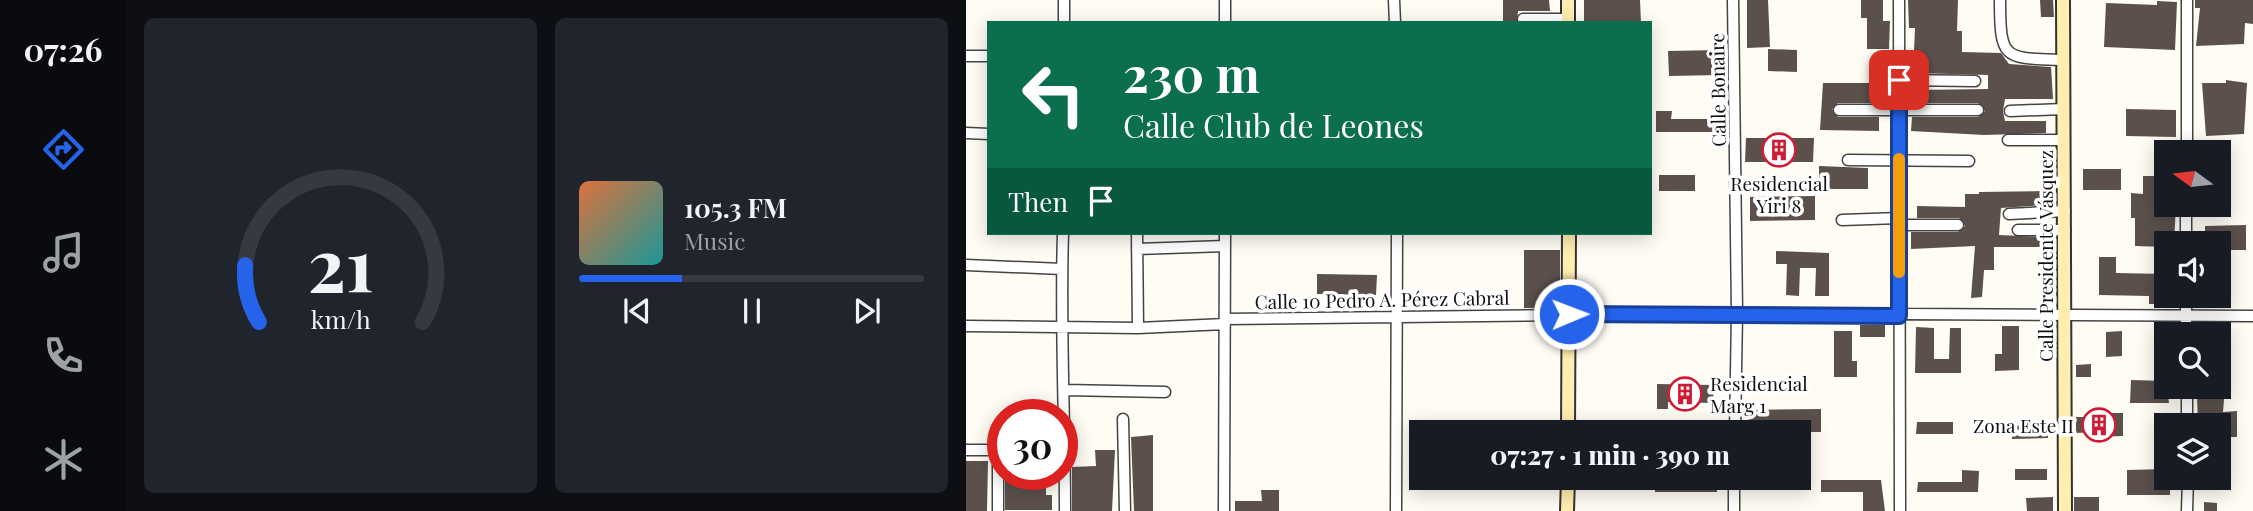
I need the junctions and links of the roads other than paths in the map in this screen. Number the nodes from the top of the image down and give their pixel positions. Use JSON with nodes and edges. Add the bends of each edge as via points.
{"nodes":[{"id":1,"x":1064,"y":0,"type":"edge"},
{"id":2,"x":1226,"y":0,"type":"edge"},
{"id":3,"x":1394,"y":0,"type":"edge"},
{"id":4,"x":1568,"y":0,"type":"edge"},
{"id":5,"x":1733,"y":0,"type":"edge"},
{"id":6,"x":1899,"y":0,"type":"edge"},
{"id":7,"x":2000,"y":0,"type":"edge"},
{"id":8,"x":2063,"y":0,"type":"edge"},
{"id":9,"x":2187,"y":0,"type":"edge"},
{"id":10,"x":1523,"y":19,"type":"dead end"},
{"id":11,"x":1065,"y":21,"type":"edge"},
{"id":12,"x":1226,"y":21,"type":"edge"},
{"id":13,"x":1395,"y":21,"type":"edge"},
{"id":14,"x":1569,"y":21,"type":"edge"},
{"id":15,"x":966,"y":56,"type":"edge"},
{"id":16,"x":987,"y":56,"type":"edge"},
{"id":17,"x":2063,"y":60,"type":"junction"},
{"id":18,"x":1899,"y":80,"type":"junction"},
{"id":19,"x":1975,"y":81,"type":"dead end"},
{"id":20,"x":1899,"y":109,"type":"junction"},
{"id":21,"x":2064,"y":109,"type":"junction"},
{"id":22,"x":1839,"y":110,"type":"dead end"},
{"id":23,"x":1978,"y":110,"type":"dead end"},
{"id":24,"x":2010,"y":111,"type":"dead end"},
{"id":25,"x":966,"y":133,"type":"edge"},
{"id":26,"x":987,"y":134,"type":"edge"},
{"id":27,"x":2008,"y":140,"type":"dead end"},
{"id":28,"x":2064,"y":140,"type":"junction"},
{"id":29,"x":2187,"y":140,"type":"edge"},
{"id":30,"x":1849,"y":160,"type":"dead end"},
{"id":31,"x":1899,"y":160,"type":"junction"},
{"id":32,"x":1969,"y":161,"type":"dead end"},
{"id":33,"x":2064,"y":211,"type":"junction"},
{"id":34,"x":2008,"y":214,"type":"dead end"},
{"id":35,"x":1842,"y":220,"type":"dead end"},
{"id":36,"x":1899,"y":221,"type":"junction"},
{"id":37,"x":1958,"y":225,"type":"dead end"},
{"id":38,"x":2018,"y":230,"type":"dead end"},
{"id":39,"x":2065,"y":230,"type":"junction"},
{"id":40,"x":1063,"y":235,"type":"edge"},
{"id":41,"x":1137,"y":235,"type":"edge"},
{"id":42,"x":1225,"y":235,"type":"edge"},
{"id":43,"x":1397,"y":235,"type":"edge"},
{"id":44,"x":1569,"y":235,"type":"edge"},
{"id":45,"x":1225,"y":246,"type":"junction"},
{"id":46,"x":1137,"y":248,"type":"junction"},
{"id":47,"x":966,"y":265,"type":"edge"},
{"id":48,"x":1062,"y":269,"type":"junction"},
{"id":49,"x":2186,"y":308,"type":"edge"},
{"id":50,"x":1737,"y":313,"type":"junction"},
{"id":51,"x":1569,"y":314,"type":"junction"},
{"id":52,"x":1398,"y":316,"type":"junction"},
{"id":53,"x":1899,"y":316,"type":"junction"},
{"id":54,"x":2065,"y":316,"type":"junction"},
{"id":55,"x":2186,"y":316,"type":"junction"},
{"id":56,"x":2253,"y":316,"type":"edge"},
{"id":57,"x":1225,"y":322,"type":"junction"},
{"id":58,"x":2186,"y":322,"type":"edge"},
{"id":59,"x":966,"y":326,"type":"edge"},
{"id":60,"x":1061,"y":326,"type":"junction"},
{"id":61,"x":1138,"y":327,"type":"junction"},
{"id":62,"x":1065,"y":390,"type":"junction"},
{"id":63,"x":1165,"y":392,"type":"dead end"},
{"id":64,"x":1065,"y":399,"type":"edge"},
{"id":65,"x":1123,"y":419,"type":"dead end"},
{"id":66,"x":1568,"y":420,"type":"edge"},
{"id":67,"x":1735,"y":420,"type":"edge"},
{"id":68,"x":966,"y":450,"type":"edge"},
{"id":69,"x":987,"y":450,"type":"edge"},
{"id":70,"x":999,"y":490,"type":"edge"},
{"id":71,"x":1064,"y":490,"type":"edge"},
{"id":72,"x":1567,"y":490,"type":"edge"},
{"id":73,"x":1734,"y":490,"type":"edge"},
{"id":74,"x":2188,"y":490,"type":"edge"},
{"id":75,"x":998,"y":511,"type":"edge"},
{"id":76,"x":1065,"y":511,"type":"edge"},
{"id":77,"x":1125,"y":511,"type":"edge"},
{"id":78,"x":1223,"y":511,"type":"edge"},
{"id":79,"x":1396,"y":511,"type":"edge"},
{"id":80,"x":1567,"y":511,"type":"edge"},
{"id":81,"x":1734,"y":511,"type":"edge"},
{"id":82,"x":1900,"y":511,"type":"edge"},
{"id":83,"x":2064,"y":511,"type":"edge"},
{"id":84,"x":2187,"y":511,"type":"edge"}],
"edges":[{"from":1,"to":11,"type":"street"},
{"from":2,"to":12,"type":"street"},
{"from":3,"to":13,"type":"street"},
{"from":4,"to":14,"type":"street"},
{"from":5,"to":50,"type":"street","name":"Calle Bonaire"},
{"from":6,"to":18,"type":"street"},
{"from":7,"to":17,"type":"street","via":[[2000,39],[2007,51],[2021,58]]},
{"from":8,"to":17,"type":"street","name":"Calle Presidente Vásquez"},
{"from":9,"to":29,"type":"street"},
{"from":10,"to":14,"type":"street"},
{"from":15,"to":16,"type":"street"},
{"from":17,"to":21,"type":"street","name":"Calle Presidente Vásquez"},
{"from":18,"to":19,"type":"street"},
{"from":18,"to":20,"type":"street"},
{"from":20,"to":22,"type":"street"},
{"from":20,"to":23,"type":"street"},
{"from":20,"to":31,"type":"street"},
{"from":21,"to":24,"type":"street"},
{"from":21,"to":28,"type":"street","name":"Calle Presidente Vásquez"},
{"from":25,"to":26,"type":"street"},
{"from":27,"to":28,"type":"street"},
{"from":28,"to":33,"type":"street","name":"Calle Presidente Vásquez"},
{"from":30,"to":31,"type":"street"},
{"from":31,"to":32,"type":"street"},
{"from":31,"to":36,"type":"street"},
{"from":33,"to":34,"type":"street"},
{"from":33,"to":39,"type":"street","name":"Calle Presidente Vásquez"},
{"from":35,"to":36,"type":"street"},
{"from":36,"to":37,"type":"street"},
{"from":36,"to":53,"type":"street"},
{"from":38,"to":39,"type":"street"},
{"from":39,"to":54,"type":"street","name":"Calle Presidente Vásquez"},
{"from":40,"to":48,"type":"street"},
{"from":41,"to":46,"type":"street"},
{"from":42,"to":45,"type":"street"},
{"from":43,"to":52,"type":"street"},
{"from":44,"to":51,"type":"street"},
{"from":45,"to":46,"type":"street"},
{"from":45,"to":57,"type":"street"},
{"from":46,"to":61,"type":"street"},
{"from":47,"to":48,"type":"street"},
{"from":48,"to":60,"type":"street"},
{"from":49,"to":55,"type":"street"},
{"from":50,"to":51,"type":"street","name":"Calle 10 Pedro A. Pérez Cabral"},
{"from":50,"to":53,"type":"street","name":"Calle 10 Pedro A. Pérez Cabral"},
{"from":50,"to":67,"type":"street","name":"Calle Bonaire"},
{"from":51,"to":52,"type":"street","name":"Calle 10 Pedro A. Pérez Cabral"},
{"from":51,"to":66,"type":"street"},
{"from":52,"to":57,"type":"street","name":"Calle 10 Pedro A. Pérez Cabral"},
{"from":52,"to":79,"type":"street"},
{"from":53,"to":54,"type":"street","name":"Calle 10 Pedro A. Pérez Cabral"},
{"from":53,"to":82,"type":"street"},
{"from":54,"to":55,"type":"street","name":"Calle 10 Pedro A. Pérez Cabral"},
{"from":54,"to":83,"type":"street","name":"Calle Presidente Vásquez"},
{"from":55,"to":56,"type":"street","name":"Calle 10 Pedro A. Pérez Cabral"},
{"from":55,"to":58,"type":"street"},
{"from":57,"to":61,"type":"street","name":"Calle 10 Pedro A. Pérez Cabral"},
{"from":57,"to":78,"type":"street"},
{"from":59,"to":60,"type":"street","name":"Calle 10 Pedro A. Pérez Cabral"},
{"from":60,"to":61,"type":"street","name":"Calle 10 Pedro A. Pérez Cabral"},
{"from":60,"to":62,"type":"street"},
{"from":62,"to":63,"type":"street"},
{"from":62,"to":64,"type":"street"},
{"from":65,"to":77,"type":"street"},
{"from":68,"to":69,"type":"street"},
{"from":70,"to":75,"type":"street"},
{"from":71,"to":76,"type":"street"},
{"from":72,"to":80,"type":"street"},
{"from":73,"to":81,"type":"street"},
{"from":74,"to":84,"type":"street"}]}
